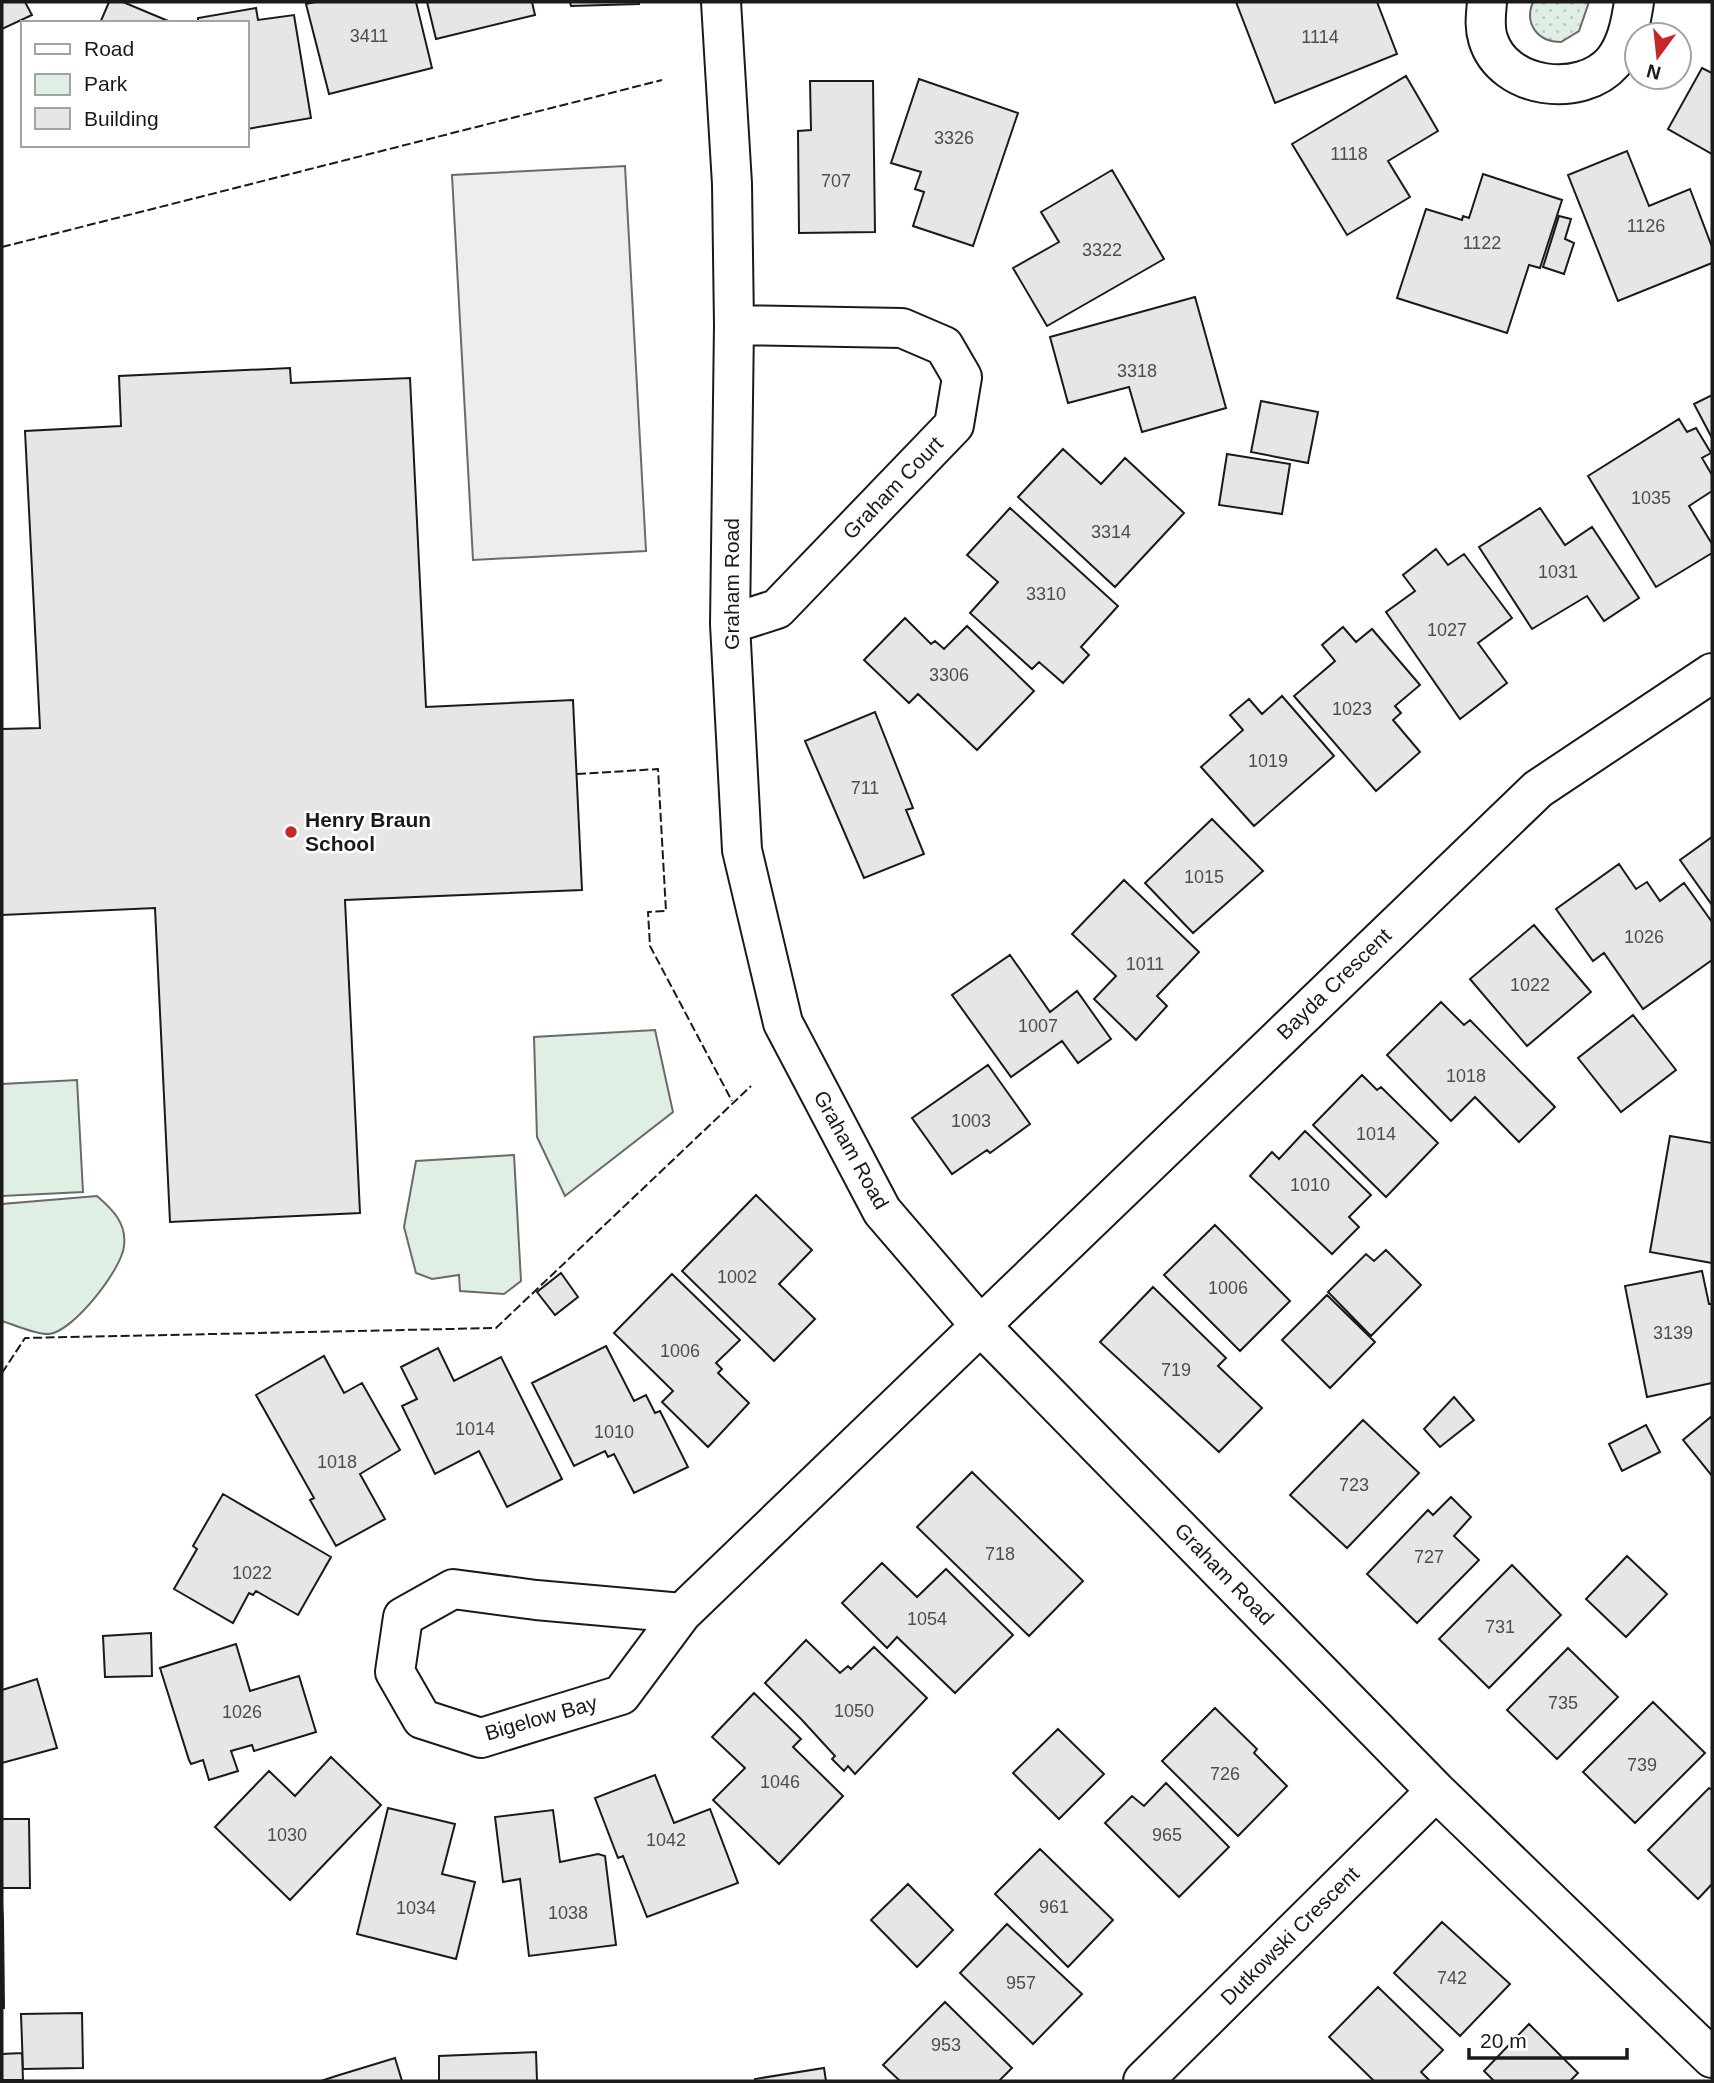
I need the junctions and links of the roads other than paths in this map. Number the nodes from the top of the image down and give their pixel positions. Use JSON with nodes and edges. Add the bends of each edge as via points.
{"nodes":[{"id":1,"x":721,"y":2,"type":"edge"},
{"id":2,"x":1487,"y":2,"type":"edge"},
{"id":3,"x":1634,"y":2,"type":"edge"},
{"id":4,"x":734,"y":325,"type":"junction"},
{"id":5,"x":730,"y":624,"type":"junction"},
{"id":6,"x":1712,"y":673,"type":"edge"},
{"id":7,"x":979,"y":1324,"type":"junction"},
{"id":8,"x":682,"y":1613,"type":"junction"},
{"id":9,"x":1436,"y":1791,"type":"junction"},
{"id":10,"x":1712,"y":2058,"type":"edge"},
{"id":11,"x":1143,"y":2081,"type":"edge"}],
"edges":[{"from":1,"to":4,"type":"street","name":"Graham Road","via":[[732,184]]},
{"from":2,"to":3,"type":"street","via":[[1489,41],[1500,59],[1535,81],[1557,85],[1597,77],[1614,61],[1625,41]]},
{"from":4,"to":5,"type":"street","name":"Graham Road"},
{"from":4,"to":5,"type":"street","name":"Graham Court","via":[[902,328],[944,346],[961,377],[954,425],[777,609]]},
{"from":5,"to":7,"type":"street","name":"Graham Road","via":[[742,850],[783,1023],[882,1211]]},
{"from":6,"to":7,"type":"street","name":"Bayda Crescent","via":[[1538,789]]},
{"from":7,"to":8,"type":"street","name":"Bigelow Bay"},
{"from":7,"to":9,"type":"street","name":"Graham Road"},
{"from":8,"to":8,"type":"street","name":"Bigelow Bay","via":[[453,1589],[403,1617],[395,1672],[422,1719],[481,1738],[621,1696]]},
{"from":9,"to":10,"type":"street","name":"Graham Road"},
{"from":9,"to":11,"type":"street","name":"Dutkowski Crescent"}]}
